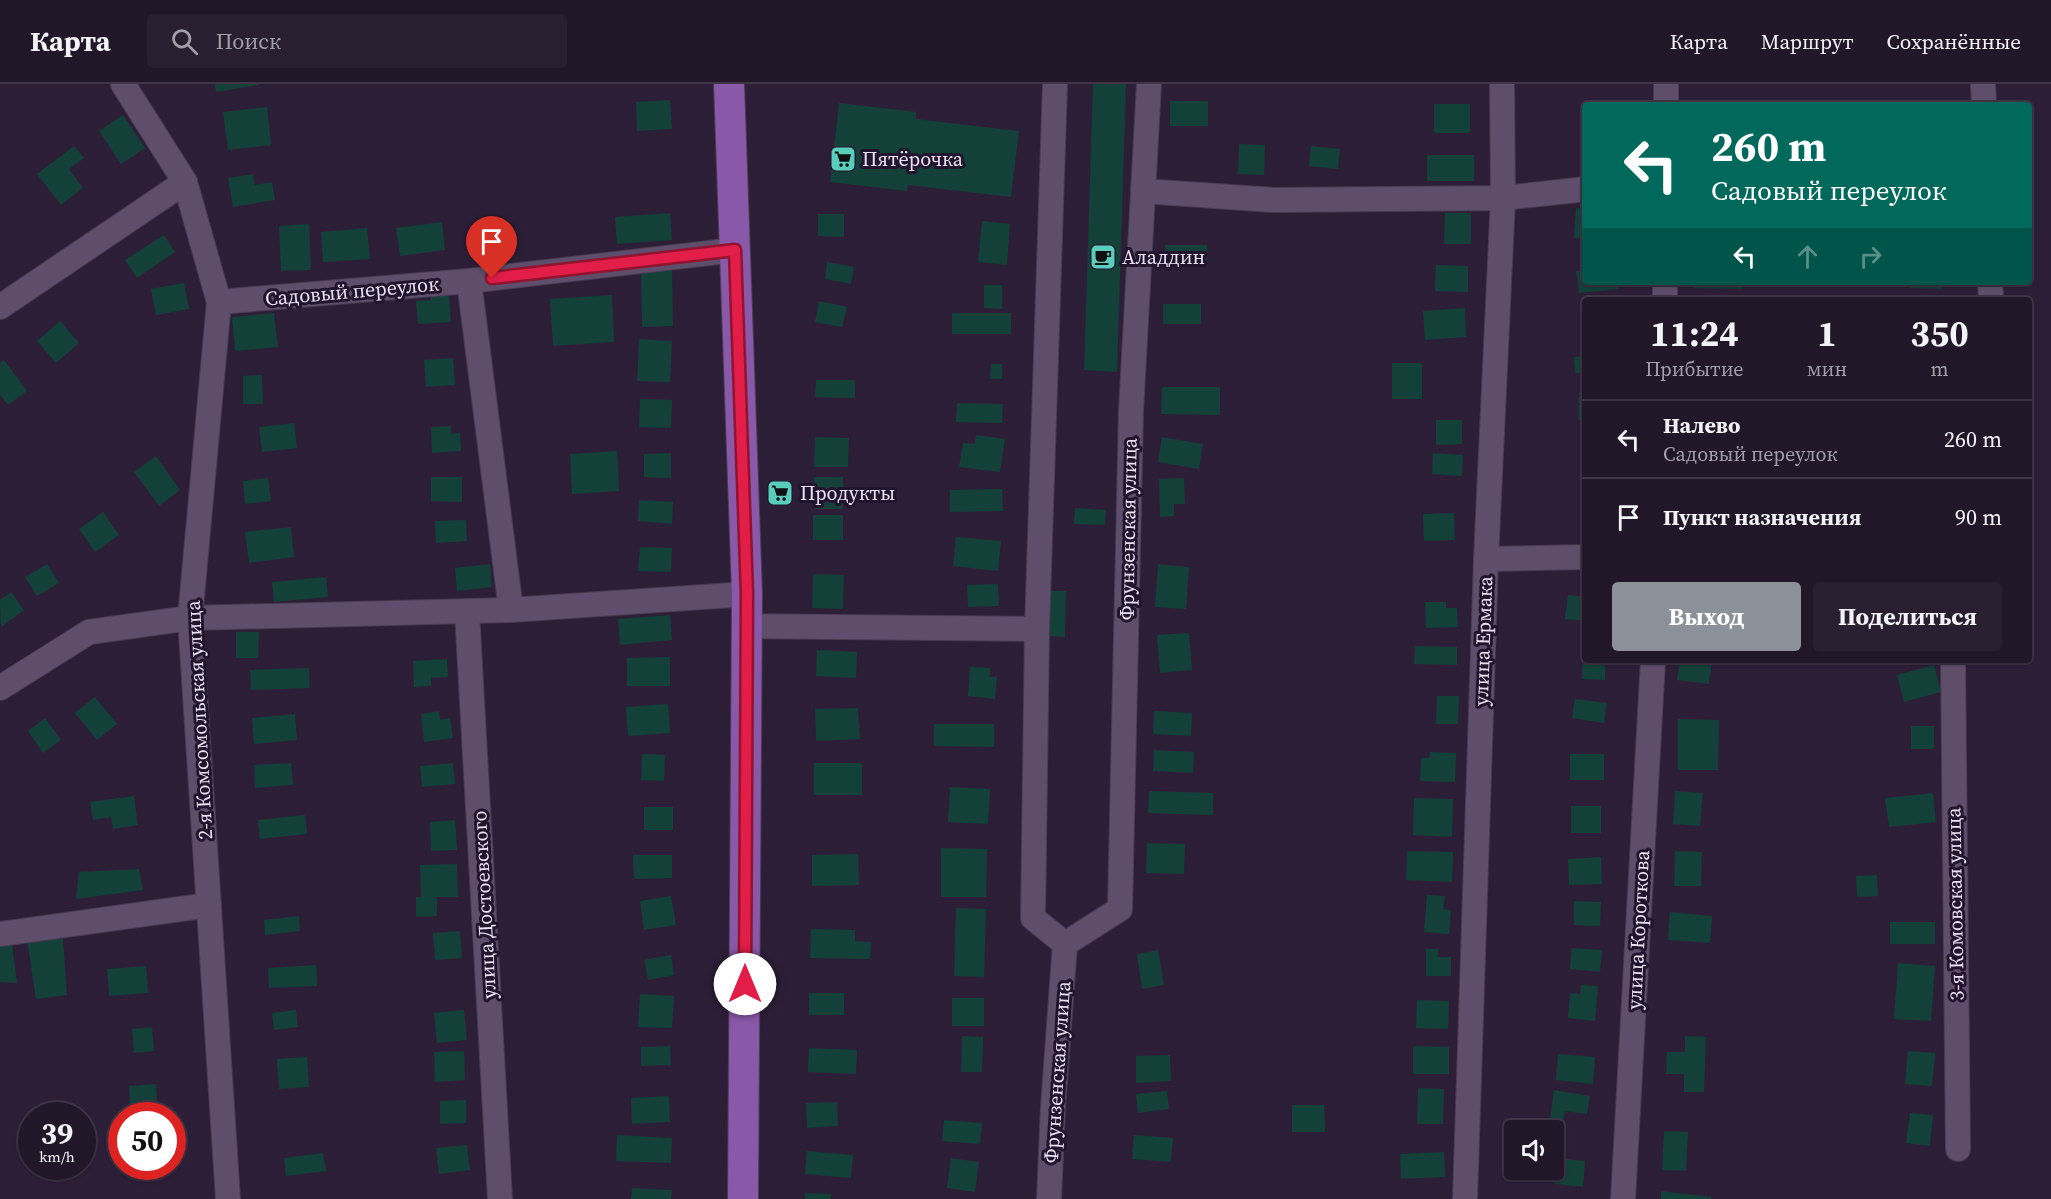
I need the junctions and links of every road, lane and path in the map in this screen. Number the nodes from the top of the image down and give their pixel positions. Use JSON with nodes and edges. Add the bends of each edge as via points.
{"nodes":[{"id":1,"x":123,"y":84,"type":"edge"},
{"id":2,"x":729,"y":84,"type":"edge"},
{"id":3,"x":1054,"y":84,"type":"edge"},
{"id":4,"x":1149,"y":84,"type":"edge"},
{"id":5,"x":1502,"y":84,"type":"edge"},
{"id":6,"x":1666,"y":84,"type":"edge"},
{"id":7,"x":1983,"y":84,"type":"edge"},
{"id":8,"x":1666,"y":102,"type":"edge"},
{"id":9,"x":1984,"y":102,"type":"edge"},
{"id":10,"x":185,"y":182,"type":"junction"},
{"id":11,"x":1582,"y":189,"type":"edge"},
{"id":12,"x":1143,"y":191,"type":"junction"},
{"id":13,"x":1503,"y":198,"type":"junction"},
{"id":14,"x":735,"y":250,"type":"junction"},
{"id":15,"x":469,"y":281,"type":"junction"},
{"id":16,"x":219,"y":303,"type":"junction"},
{"id":17,"x":0,"y":307,"type":"edge"},
{"id":18,"x":1582,"y":557,"type":"edge"},
{"id":19,"x":1486,"y":559,"type":"junction"},
{"id":20,"x":747,"y":594,"type":"junction"},
{"id":21,"x":511,"y":610,"type":"junction"},
{"id":22,"x":467,"y":612,"type":"junction"},
{"id":23,"x":190,"y":618,"type":"junction"},
{"id":24,"x":748,"y":626,"type":"junction"},
{"id":25,"x":1037,"y":629,"type":"junction"},
{"id":26,"x":1653,"y":663,"type":"edge"},
{"id":27,"x":1953,"y":663,"type":"edge"},
{"id":28,"x":0,"y":687,"type":"edge"},
{"id":29,"x":209,"y":905,"type":"junction"},
{"id":30,"x":0,"y":934,"type":"edge"},
{"id":31,"x":1065,"y":944,"type":"junction"},
{"id":32,"x":1958,"y":1149,"type":"dead end"},
{"id":33,"x":228,"y":1199,"type":"edge"},
{"id":34,"x":500,"y":1199,"type":"edge"},
{"id":35,"x":743,"y":1199,"type":"edge"},
{"id":36,"x":1049,"y":1199,"type":"edge"},
{"id":37,"x":1465,"y":1199,"type":"edge"},
{"id":38,"x":1623,"y":1199,"type":"edge"}],
"edges":[{"from":1,"to":10,"type":"street","name":"2-я Комсомольская улица"},
{"from":2,"to":14,"type":"main road"},
{"from":3,"to":25,"type":"street"},
{"from":4,"to":12,"type":"street","name":"Фрунзенская улица"},
{"from":5,"to":13,"type":"street","name":"улица Ермака"},
{"from":6,"to":8,"type":"street"},
{"from":7,"to":9,"type":"street"},
{"from":10,"to":16,"type":"street","name":"2-я Комсомольская улица"},
{"from":10,"to":17,"type":"street"},
{"from":11,"to":13,"type":"street"},
{"from":12,"to":13,"type":"street","via":[[1274,200]]},
{"from":12,"to":31,"type":"street","name":"Фрунзенская улица","via":[[1131,411],[1120,909]]},
{"from":13,"to":19,"type":"street","name":"улица Ермака"},
{"from":14,"to":15,"type":"street","name":"Садовый переулок"},
{"from":14,"to":20,"type":"main road"},
{"from":15,"to":16,"type":"street","name":"Садовый переулок"},
{"from":15,"to":21,"type":"street"},
{"from":16,"to":23,"type":"street","name":"2-я Комсомольская улица"},
{"from":18,"to":19,"type":"street"},
{"from":19,"to":37,"type":"street","name":"улица Ермака"},
{"from":20,"to":21,"type":"street"},
{"from":20,"to":24,"type":"main road"},
{"from":21,"to":22,"type":"street"},
{"from":22,"to":23,"type":"street"},
{"from":22,"to":34,"type":"street","name":"улица Достоевского"},
{"from":23,"to":28,"type":"street","via":[[89,632]]},
{"from":23,"to":29,"type":"street","name":"2-я Комсомольская улица"},
{"from":24,"to":25,"type":"street"},
{"from":24,"to":35,"type":"main road"},
{"from":25,"to":31,"type":"street","via":[[1033,918]]},
{"from":26,"to":38,"type":"street","name":"улица Короткова"},
{"from":27,"to":32,"type":"street","name":"3-я Комовская улица"},
{"from":29,"to":30,"type":"street"},
{"from":29,"to":33,"type":"street","name":"2-я Комсомольская улица"},
{"from":31,"to":36,"type":"street","name":"Фрунзенская улица"}]}
